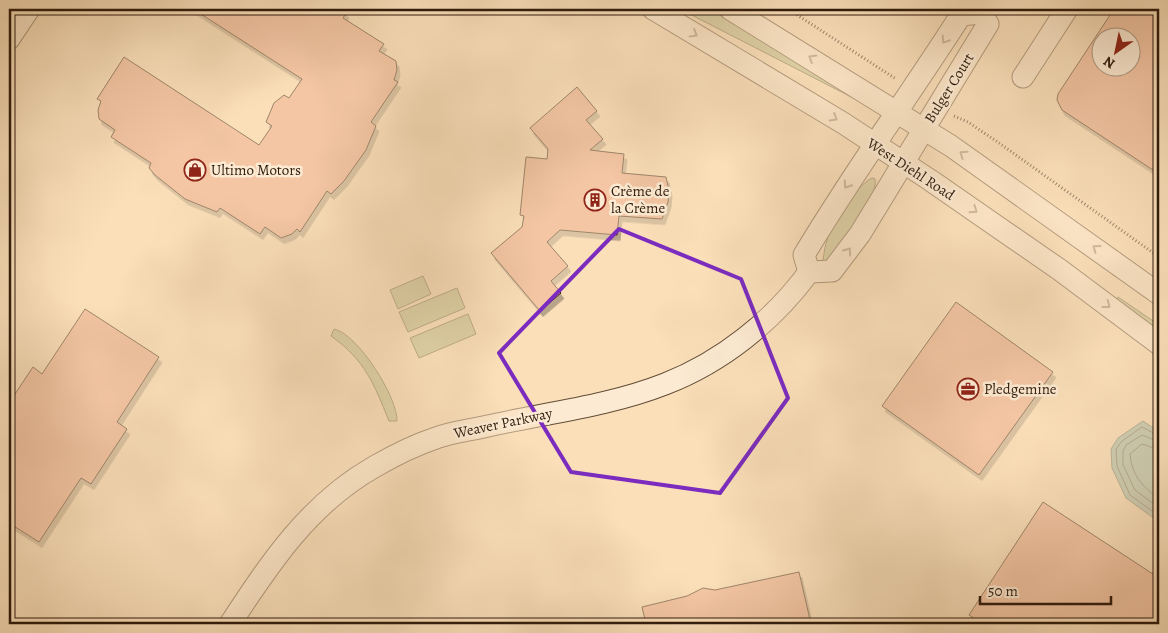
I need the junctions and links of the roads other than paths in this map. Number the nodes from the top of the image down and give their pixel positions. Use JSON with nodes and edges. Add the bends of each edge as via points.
{"nodes":[{"id":1,"x":29,"y":9,"type":"edge"},
{"id":2,"x":653,"y":9,"type":"edge"},
{"id":3,"x":730,"y":9,"type":"edge"},
{"id":4,"x":1067,"y":9,"type":"edge"},
{"id":5,"x":982,"y":11,"type":"edge"},
{"id":6,"x":9,"y":39,"type":"edge"},
{"id":7,"x":1023,"y":77,"type":"dead end"},
{"id":8,"x":898,"y":112,"type":"junction"},
{"id":9,"x":924,"y":128,"type":"junction"},
{"id":10,"x":875,"y":145,"type":"junction"},
{"id":11,"x":903,"y":163,"type":"junction"},
{"id":12,"x":809,"y":272,"type":"junction"},
{"id":13,"x":1159,"y":294,"type":"edge"},
{"id":14,"x":1159,"y":344,"type":"edge"},
{"id":15,"x":230,"y":624,"type":"edge"}],
"edges":[{"from":1,"to":6,"type":"street"},
{"from":2,"to":10,"type":"street","name":"West Diehl Road","one_way":true},
{"from":8,"to":3,"type":"street","one_way":true},
{"from":4,"to":7,"type":"street"},
{"from":5,"to":8,"type":"street","name":"Bulger Court","one_way":true,"via":[[961,15]]},
{"from":5,"to":9,"type":"street","name":"Bulger Court","via":[[988,24]]},
{"from":8,"to":9,"type":"street"},
{"from":8,"to":10,"type":"street","name":"Bulger Court"},
{"from":9,"to":11,"type":"street","name":"Bulger Court"},
{"from":13,"to":9,"type":"street","one_way":true},
{"from":10,"to":11,"type":"street","name":"West Diehl Road"},
{"from":10,"to":12,"type":"street","one_way":true,"via":[[848,181],[804,255]]},
{"from":12,"to":11,"type":"street","one_way":true,"via":[[832,271],[846,255]]},
{"from":11,"to":14,"type":"street","name":"West Diehl Road","one_way":true,"via":[[1060,270]]},
{"from":12,"to":15,"type":"street","name":"Weaver Parkway","via":[[792,296],[758,328],[716,359],[664,385],[437,438],[374,466],[314,512],[284,546]]}]}
